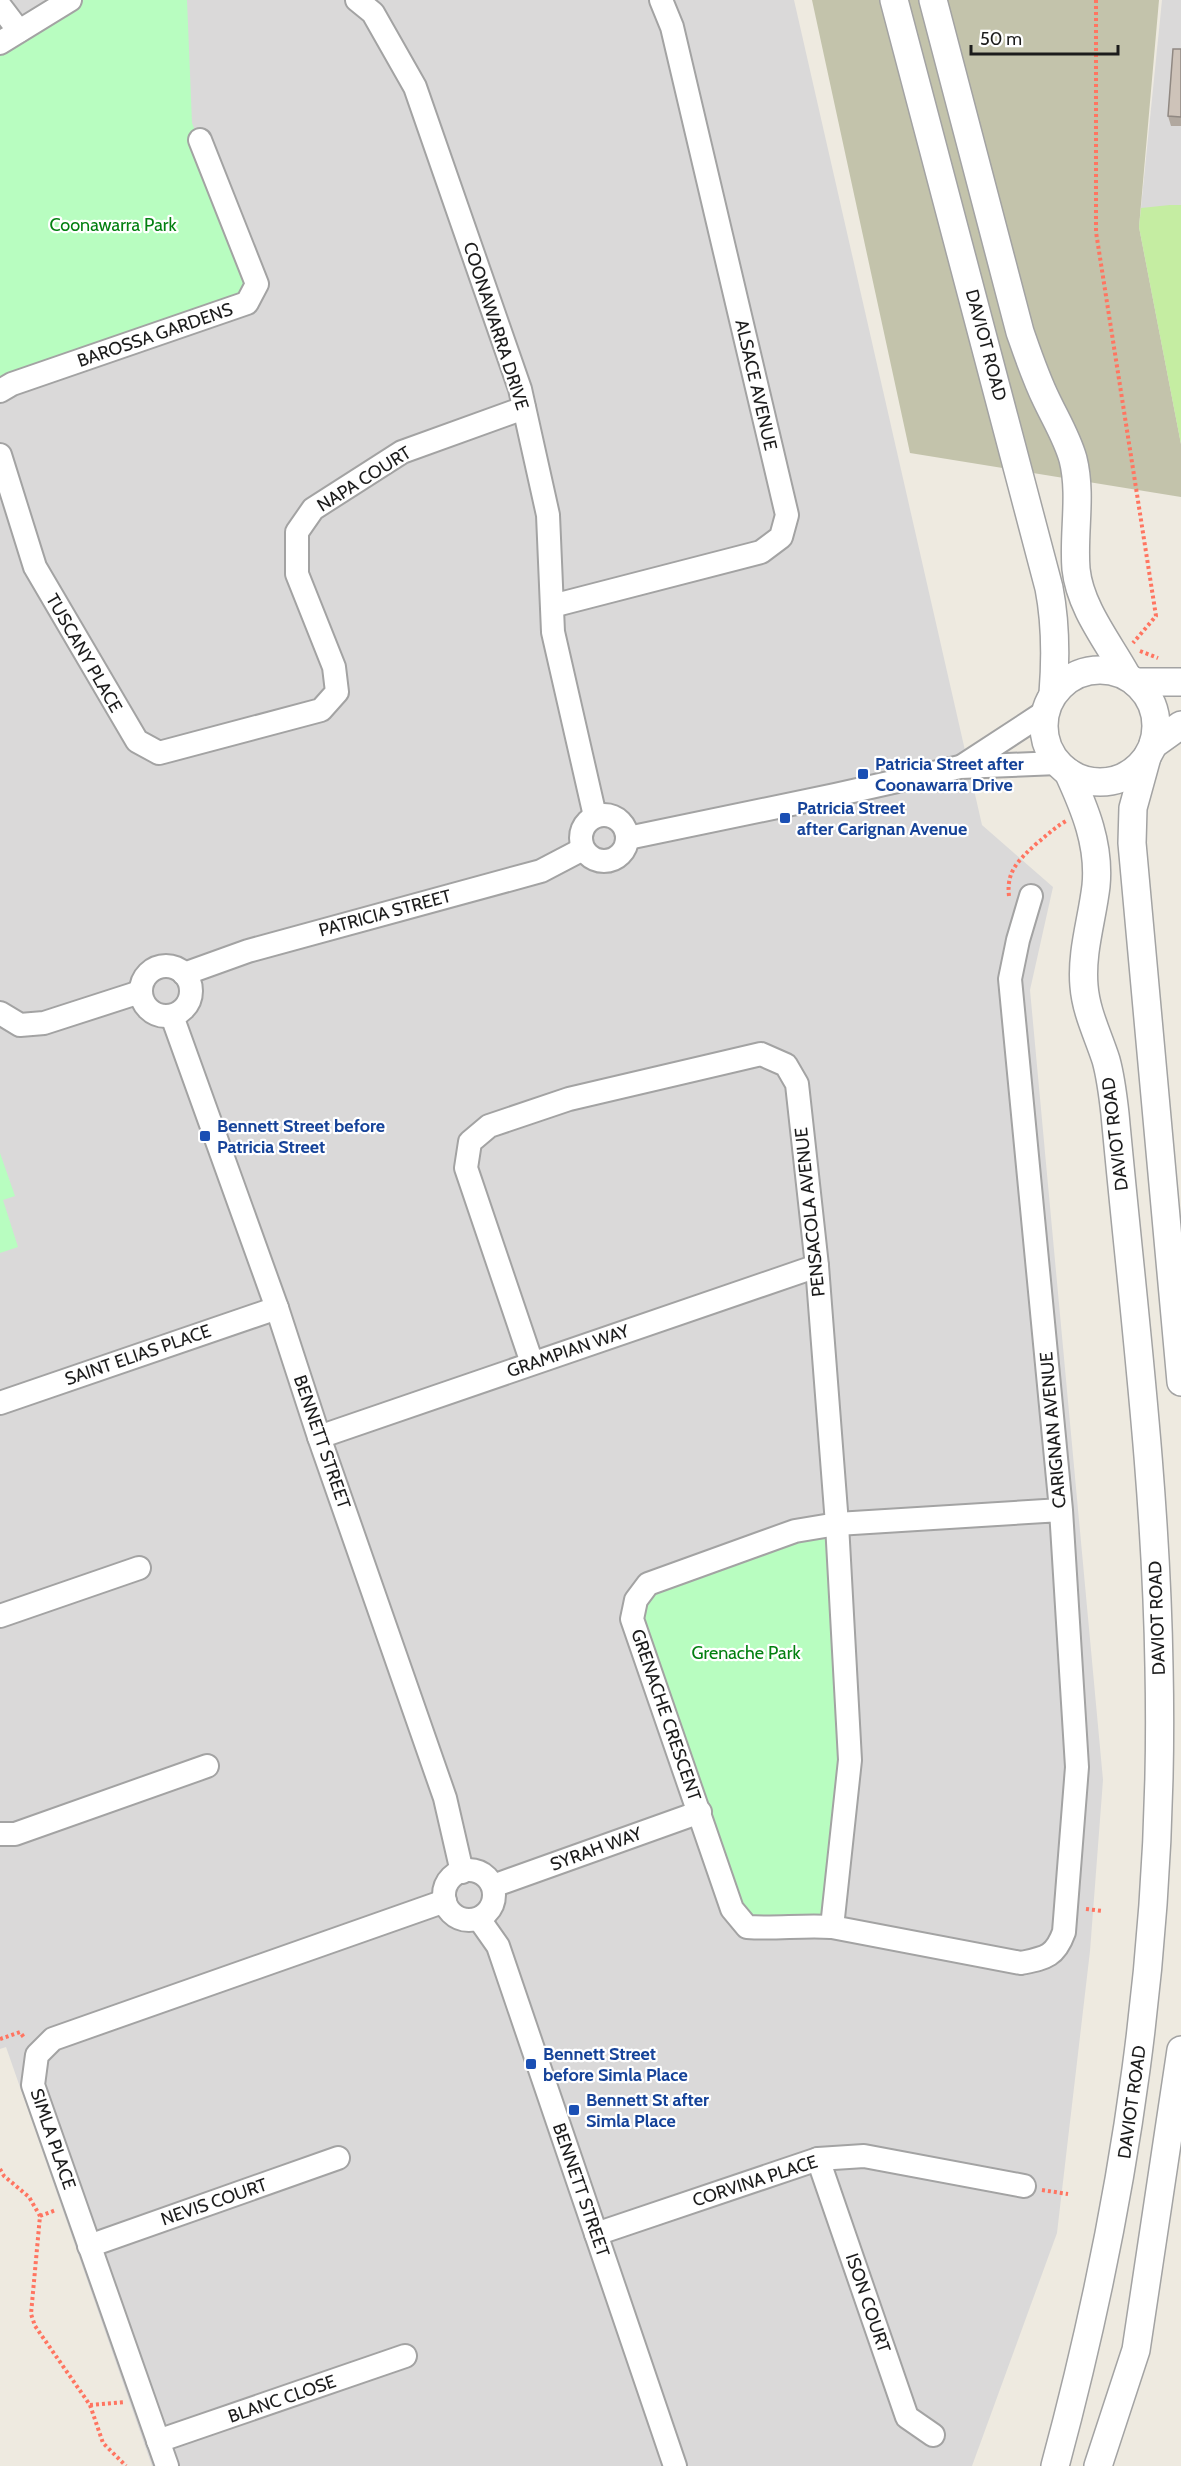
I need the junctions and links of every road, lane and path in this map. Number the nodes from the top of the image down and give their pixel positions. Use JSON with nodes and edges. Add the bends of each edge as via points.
{"nodes":[{"id":1,"x":70,"y":0,"type":"edge"},
{"id":2,"x":357,"y":0,"type":"edge"},
{"id":3,"x":661,"y":0,"type":"edge"},
{"id":4,"x":894,"y":0,"type":"edge"},
{"id":5,"x":933,"y":0,"type":"edge"},
{"id":6,"x":1096,"y":0,"type":"edge"},
{"id":7,"x":0,"y":6,"type":"edge"},
{"id":8,"x":19,"y":32,"type":"junction"},
{"id":9,"x":0,"y":43,"type":"edge"},
{"id":10,"x":200,"y":140,"type":"dead end"},
{"id":11,"x":0,"y":391,"type":"edge"},
{"id":12,"x":524,"y":408,"type":"junction"},
{"id":13,"x":0,"y":454,"type":"edge"},
{"id":14,"x":552,"y":606,"type":"junction"},
{"id":15,"x":1126,"y":634,"type":"dead end"},
{"id":16,"x":1132,"y":644,"type":"junction"},
{"id":17,"x":1166,"y":660,"type":"dead end"},
{"id":18,"x":1131,"y":679,"type":"junction"},
{"id":19,"x":1181,"y":682,"type":"edge"},
{"id":20,"x":1049,"y":703,"type":"junction"},
{"id":21,"x":1181,"y":726,"type":"edge"},
{"id":22,"x":244,"y":730,"type":"joint"},
{"id":23,"x":1150,"y":751,"type":"junction"},
{"id":24,"x":960,"y":767,"type":"junction"},
{"id":25,"x":1063,"y":768,"type":"junction"},
{"id":26,"x":596,"y":816,"type":"junction"},
{"id":27,"x":627,"y":838,"type":"junction"},
{"id":28,"x":583,"y":849,"type":"junction"},
{"id":29,"x":1031,"y":896,"type":"dead end"},
{"id":30,"x":184,"y":974,"type":"junction"},
{"id":31,"x":140,"y":992,"type":"junction"},
{"id":32,"x":1,"y":1016,"type":"edge"},
{"id":33,"x":172,"y":1016,"type":"junction"},
{"id":34,"x":817,"y":1266,"type":"junction"},
{"id":35,"x":277,"y":1308,"type":"junction"},
{"id":36,"x":532,"y":1363,"type":"junction"},
{"id":37,"x":1181,"y":1382,"type":"edge"},
{"id":38,"x":0,"y":1403,"type":"edge"},
{"id":39,"x":319,"y":1437,"type":"junction"},
{"id":40,"x":1061,"y":1510,"type":"junction"},
{"id":41,"x":837,"y":1524,"type":"junction"},
{"id":42,"x":139,"y":1568,"type":"dead end"},
{"id":43,"x":0,"y":1616,"type":"edge"},
{"id":44,"x":207,"y":1766,"type":"dead end"},
{"id":45,"x":700,"y":1812,"type":"junction"},
{"id":46,"x":0,"y":1834,"type":"edge"},
{"id":47,"x":462,"y":1872,"type":"junction"},
{"id":48,"x":493,"y":1886,"type":"junction"},
{"id":49,"x":445,"y":1900,"type":"junction"},
{"id":50,"x":479,"y":1919,"type":"junction"},
{"id":51,"x":832,"y":1927,"type":"junction"},
{"id":52,"x":1044,"y":1959,"type":"joint"},
{"id":53,"x":1181,"y":2050,"type":"edge"},
{"id":54,"x":339,"y":2158,"type":"dead end"},
{"id":55,"x":818,"y":2159,"type":"junction"},
{"id":56,"x":0,"y":2169,"type":"edge"},
{"id":57,"x":1024,"y":2186,"type":"dead end"},
{"id":58,"x":596,"y":2234,"type":"junction"},
{"id":59,"x":89,"y":2246,"type":"junction"},
{"id":60,"x":405,"y":2356,"type":"dead end"},
{"id":61,"x":142,"y":2397,"type":"junction"},
{"id":62,"x":90,"y":2405,"type":"junction"},
{"id":63,"x":933,"y":2435,"type":"dead end"},
{"id":64,"x":158,"y":2441,"type":"junction"},
{"id":65,"x":126,"y":2466,"type":"edge"},
{"id":66,"x":167,"y":2466,"type":"edge"},
{"id":67,"x":675,"y":2466,"type":"edge"},
{"id":68,"x":1055,"y":2466,"type":"edge"},
{"id":69,"x":1098,"y":2466,"type":"edge"}],
"edges":[{"from":1,"to":8,"type":"street"},
{"from":2,"to":12,"type":"street","name":"COONAWARRA DRIVE","via":[[373,13],[415,87]]},
{"from":3,"to":14,"type":"street","name":"ALSACE AVENUE","via":[[672,27],[787,515],[781,537],[760,552]]},
{"from":4,"to":20,"type":"street","name":"DAVIOT ROAD","via":[[1049,588],[1056,645]]},
{"from":5,"to":18,"type":"street","name":"DAVIOT ROAD","via":[[1020,332],[1073,460],[1076,571],[1088,609]]},
{"from":6,"to":16,"type":"path","via":[[1096,232],[1156,616]]},
{"from":7,"to":8,"type":"street"},
{"from":8,"to":9,"type":"street"},
{"from":10,"to":11,"type":"street","name":"BAROSSA GARDENS","via":[[257,284],[247,303]]},
{"from":12,"to":14,"type":"street","name":"COONAWARRA DRIVE","via":[[548,515]]},
{"from":12,"to":22,"type":"street","name":"NAPA COURT","via":[[402,452],[313,509],[297,532],[297,574],[334,667],[337,692],[321,710]]},
{"from":13,"to":22,"type":"street","name":"TUSCANY PLACE","via":[[35,567],[137,741],[159,753]]},
{"from":14,"to":26,"type":"street","name":"COONAWARRA DRIVE","via":[[553,632]]},
{"from":15,"to":16,"type":"path"},
{"from":16,"to":17,"type":"path","via":[[1142,653]]},
{"from":18,"to":19,"type":"street"},
{"from":18,"to":20,"type":"street","via":[[1107,670],[1087,671],[1074,676]]},
{"from":18,"to":23,"type":"street","via":[[1149,697],[1156,716]]},
{"from":20,"to":24,"type":"street"},
{"from":20,"to":25,"type":"street","via":[[1045,739]]},
{"from":21,"to":23,"type":"street"},
{"from":23,"to":25,"type":"street","via":[[1127,775],[1114,780],[1090,781]]},
{"from":23,"to":37,"type":"street","via":[[1133,808],[1132,843]]},
{"from":24,"to":25,"type":"street"},
{"from":24,"to":27,"type":"street"},
{"from":25,"to":68,"type":"street","name":"DAVIOT ROAD","via":[[1086,813],[1095,851],[1096,887],[1085,947],[1084,986],[1110,1078],[1115,1114],[1152,1518],[1160,1759],[1149,1969],[1130,2118],[1104,2266]]},
{"from":26,"to":27,"type":"street","via":[[613,816],[626,829]]},
{"from":26,"to":28,"type":"street","via":[[582,830]]},
{"from":27,"to":28,"type":"street","via":[[621,854],[605,861],[596,860]]},
{"from":28,"to":30,"type":"street","name":"PATRICIA STREET","via":[[541,871],[248,951]]},
{"from":29,"to":40,"type":"street","name":"CARIGNAN AVENUE","via":[[1010,979]]},
{"from":30,"to":31,"type":"street","via":[[160,967],[146,976]]},
{"from":30,"to":33,"type":"street","via":[[192,989],[190,998],[180,1013]]},
{"from":31,"to":32,"type":"street","via":[[44,1023],[20,1025]]},
{"from":31,"to":33,"type":"street","via":[[147,1008],[163,1017]]},
{"from":33,"to":35,"type":"street","name":"BENNETT STREET"},
{"from":34,"to":36,"type":"street","name":"GRAMPIAN WAY"},
{"from":34,"to":36,"type":"street","name":"PENSACOLA AVENUE","via":[[797,1083],[786,1065],[761,1054],[569,1099],[489,1125],[470,1142],[466,1168]]},
{"from":34,"to":41,"type":"street","name":"PENSACOLA AVENUE"},
{"from":35,"to":38,"type":"street","name":"SAINT ELIAS PLACE"},
{"from":35,"to":39,"type":"street","name":"BENNETT STREET"},
{"from":36,"to":39,"type":"street","name":"GRAMPIAN WAY"},
{"from":39,"to":47,"type":"street","name":"BENNETT STREET","via":[[445,1798]]},
{"from":40,"to":41,"type":"street","name":"GRENACHE CRESCENT"},
{"from":40,"to":52,"type":"street","name":"CARIGNAN AVENUE","via":[[1077,1767],[1064,1932],[1058,1947]]},
{"from":41,"to":45,"type":"street","name":"GRENACHE CRESCENT","via":[[795,1532],[648,1584],[636,1600],[632,1619]]},
{"from":41,"to":51,"type":"street","name":"PENSACOLA AVENUE","via":[[850,1760]]},
{"from":42,"to":43,"type":"street"},
{"from":44,"to":46,"type":"street","via":[[15,1834]]},
{"from":45,"to":48,"type":"street","name":"SYRAH WAY"},
{"from":45,"to":51,"type":"street","name":"GRENACHE CRESCENT","via":[[732,1909],[747,1927]]},
{"from":47,"to":48,"type":"street","via":[[480,1873]]},
{"from":47,"to":49,"type":"street","via":[[448,1883]]},
{"from":48,"to":50,"type":"street","via":[[493,1905]]},
{"from":49,"to":50,"type":"street","via":[[454,1915]]},
{"from":49,"to":59,"type":"street","name":"SIMLA PLACE","via":[[53,2039],[37,2055],[33,2085]]},
{"from":50,"to":58,"type":"street","name":"BENNETT STREET","via":[[498,1946]]},
{"from":51,"to":52,"type":"street","name":"GRENACHE CRESCENT","via":[[1021,1963]]},
{"from":53,"to":69,"type":"street","via":[[1136,2350]]},
{"from":54,"to":59,"type":"street","name":"NEVIS COURT"},
{"from":55,"to":57,"type":"street","name":"CORVINA PLACE","via":[[864,2156]]},
{"from":55,"to":58,"type":"street","name":"CORVINA PLACE"},
{"from":55,"to":63,"type":"street","name":"ISON COURT","via":[[907,2417]]},
{"from":56,"to":62,"type":"path","via":[[29,2198],[40,2216],[31,2314],[35,2326]]},
{"from":58,"to":67,"type":"street","name":"BENNETT STREET"},
{"from":59,"to":61,"type":"street","name":"SIMLA PLACE"},
{"from":60,"to":64,"type":"street","name":"BLANC CLOSE"},
{"from":61,"to":62,"type":"path"},
{"from":61,"to":64,"type":"street","name":"SIMLA PLACE"},
{"from":62,"to":65,"type":"path","via":[[103,2443]]},
{"from":64,"to":66,"type":"street","name":"SIMLA PLACE"}]}
